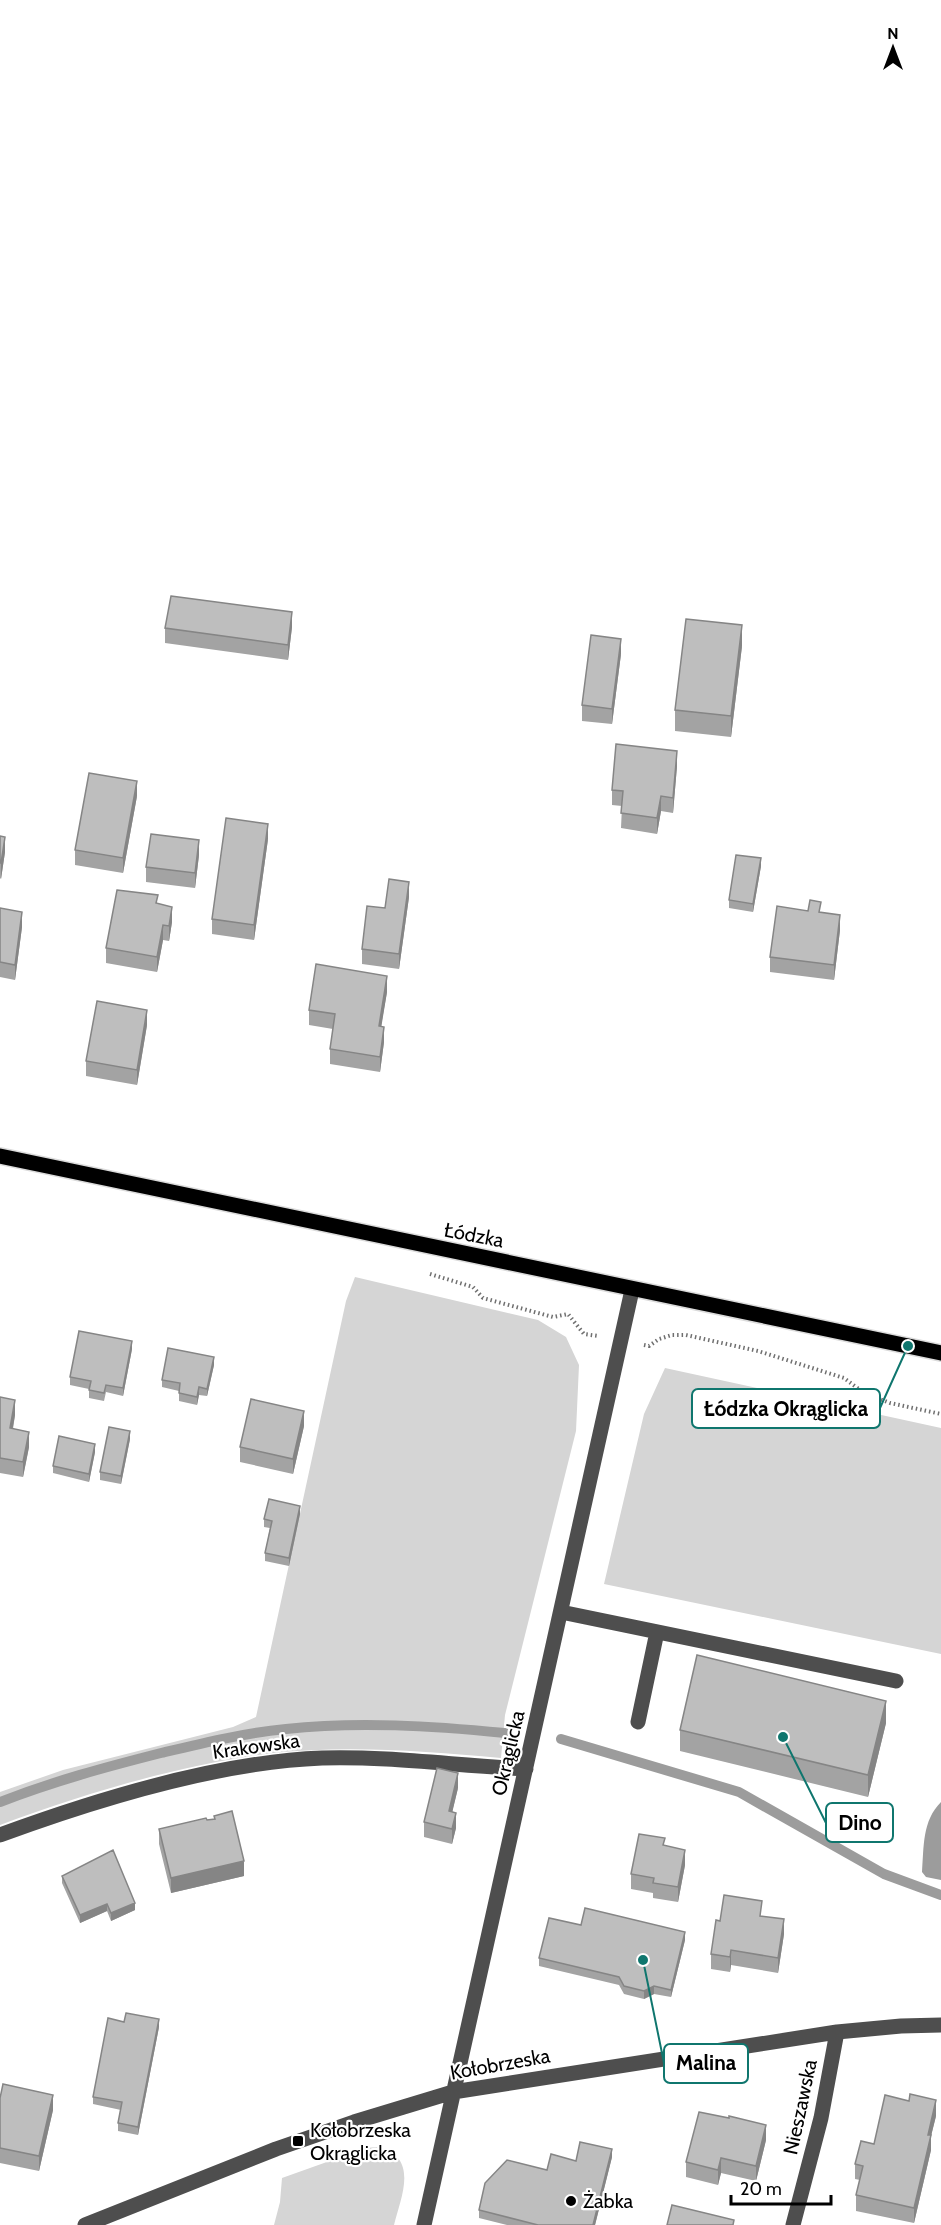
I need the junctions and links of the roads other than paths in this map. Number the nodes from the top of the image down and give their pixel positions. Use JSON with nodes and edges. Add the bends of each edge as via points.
{"nodes":[{"id":1,"x":0,"y":1156,"type":"edge"},
{"id":2,"x":632,"y":1290,"type":"junction"},
{"id":3,"x":941,"y":1353,"type":"edge"},
{"id":4,"x":561,"y":1612,"type":"junction"},
{"id":5,"x":657,"y":1632,"type":"junction"},
{"id":6,"x":896,"y":1682,"type":"dead end"},
{"id":7,"x":638,"y":1722,"type":"dead end"},
{"id":8,"x":526,"y":1769,"type":"junction"},
{"id":9,"x":0,"y":1835,"type":"edge"},
{"id":10,"x":941,"y":2025,"type":"edge"},
{"id":11,"x":837,"y":2032,"type":"junction"},
{"id":12,"x":453,"y":2092,"type":"junction"},
{"id":13,"x":89,"y":2224,"type":"edge"},
{"id":14,"x":424,"y":2225,"type":"edge"},
{"id":15,"x":794,"y":2225,"type":"edge"}],
"edges":[{"from":1,"to":2,"type":"main road","name":"Łódzka"},
{"from":2,"to":3,"type":"main road","name":"Łódzka"},
{"from":2,"to":4,"type":"street","name":"Okrąglicka"},
{"from":4,"to":5,"type":"street"},
{"from":4,"to":8,"type":"street","name":"Okrąglicka"},
{"from":5,"to":6,"type":"street"},
{"from":5,"to":7,"type":"street"},
{"from":8,"to":9,"type":"street","name":"Krakowska","via":[[376,1759],[264,1763],[112,1798]]},
{"from":8,"to":12,"type":"street","name":"Okrąglicka"},
{"from":10,"to":11,"type":"street","name":"Kołobrzeska"},
{"from":11,"to":12,"type":"street","name":"Kołobrzeska"},
{"from":11,"to":15,"type":"street","name":"Nieszawska","via":[[821,2118]]},
{"from":12,"to":13,"type":"street","name":"Kołobrzeska","via":[[287,2145]]},
{"from":12,"to":14,"type":"street","name":"Okrąglicka"}]}
